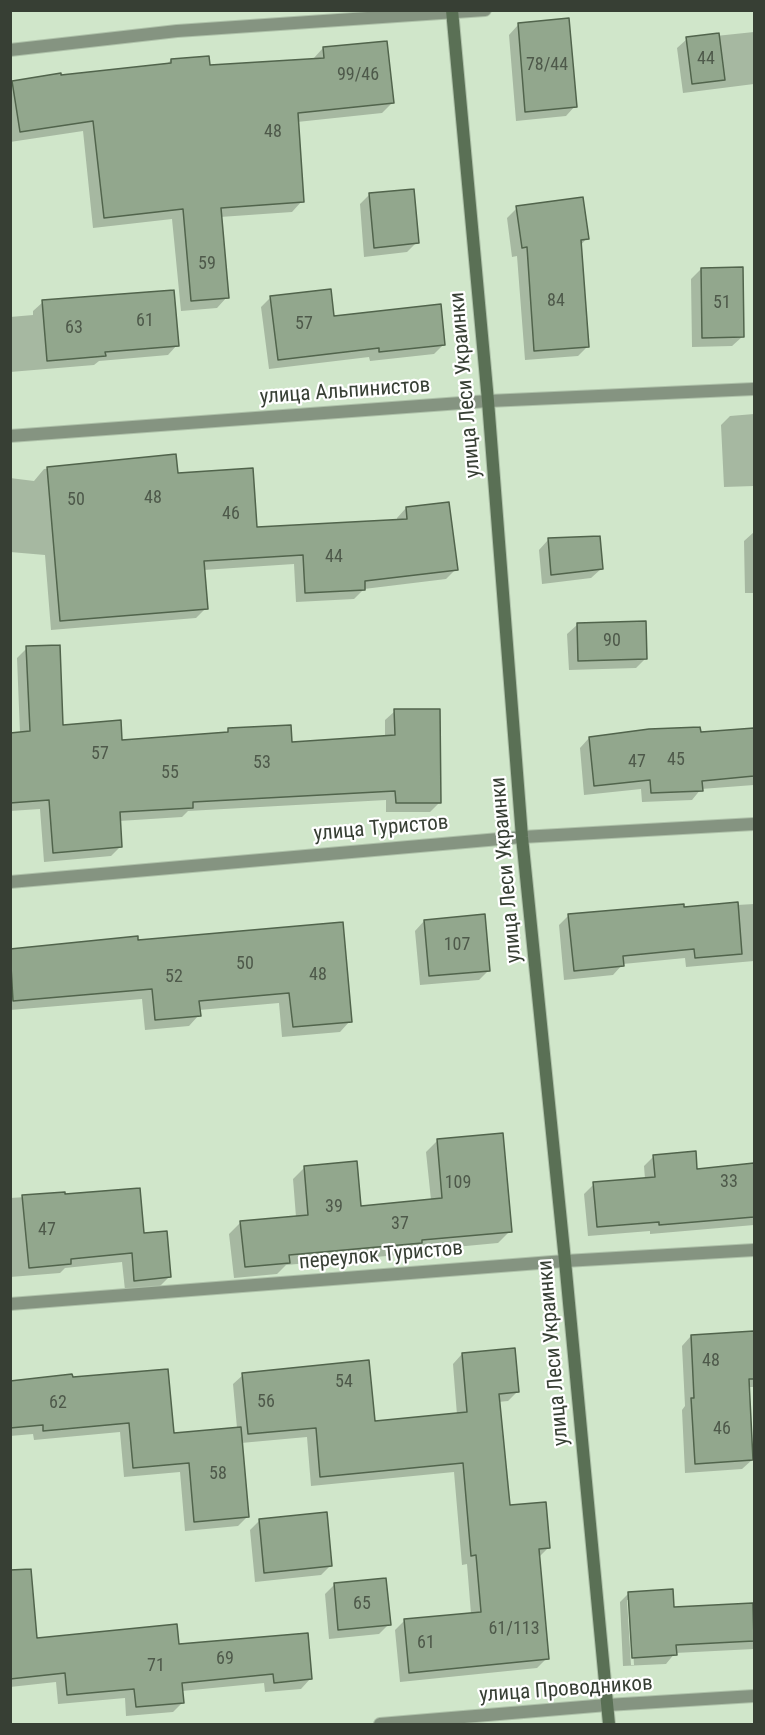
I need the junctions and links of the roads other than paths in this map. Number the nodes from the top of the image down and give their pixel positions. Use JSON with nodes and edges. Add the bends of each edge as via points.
{"nodes":[{"id":1,"x":485,"y":10,"type":"edge"},
{"id":2,"x":452,"y":12,"type":"edge"},
{"id":3,"x":10,"y":50,"type":"edge"},
{"id":4,"x":754,"y":389,"type":"edge"},
{"id":5,"x":488,"y":401,"type":"junction"},
{"id":6,"x":10,"y":436,"type":"edge"},
{"id":7,"x":754,"y":824,"type":"edge"},
{"id":8,"x":522,"y":837,"type":"junction"},
{"id":9,"x":10,"y":882,"type":"edge"},
{"id":10,"x":754,"y":1250,"type":"edge"},
{"id":11,"x":565,"y":1261,"type":"junction"},
{"id":12,"x":10,"y":1304,"type":"edge"},
{"id":13,"x":754,"y":1696,"type":"edge"},
{"id":14,"x":607,"y":1706,"type":"junction"},
{"id":15,"x":380,"y":1725,"type":"edge"},
{"id":16,"x":609,"y":1725,"type":"edge"}],
"edges":[{"from":1,"to":2,"type":"street"},
{"from":2,"to":3,"type":"street","via":[[177,32]]},
{"from":2,"to":5,"type":"main road","name":"улица Леси Украинки"},
{"from":4,"to":5,"type":"street","name":"улица Альпинистов"},
{"from":5,"to":6,"type":"street","name":"улица Альпинистов"},
{"from":5,"to":8,"type":"main road","name":"улица Леси Украинки"},
{"from":7,"to":8,"type":"street","name":"улица Туристов"},
{"from":8,"to":9,"type":"street","name":"улица Туристов"},
{"from":8,"to":11,"type":"main road","name":"улица Леси Украинки"},
{"from":10,"to":11,"type":"street","name":"переулок Туристов"},
{"from":11,"to":12,"type":"street","name":"переулок Туристов"},
{"from":11,"to":14,"type":"main road","name":"улица Леси Украинки"},
{"from":13,"to":14,"type":"street","name":"улица Проводников"},
{"from":14,"to":15,"type":"street","name":"улица Проводников"},
{"from":14,"to":16,"type":"main road","name":"улица Леси Украинки"}]}
